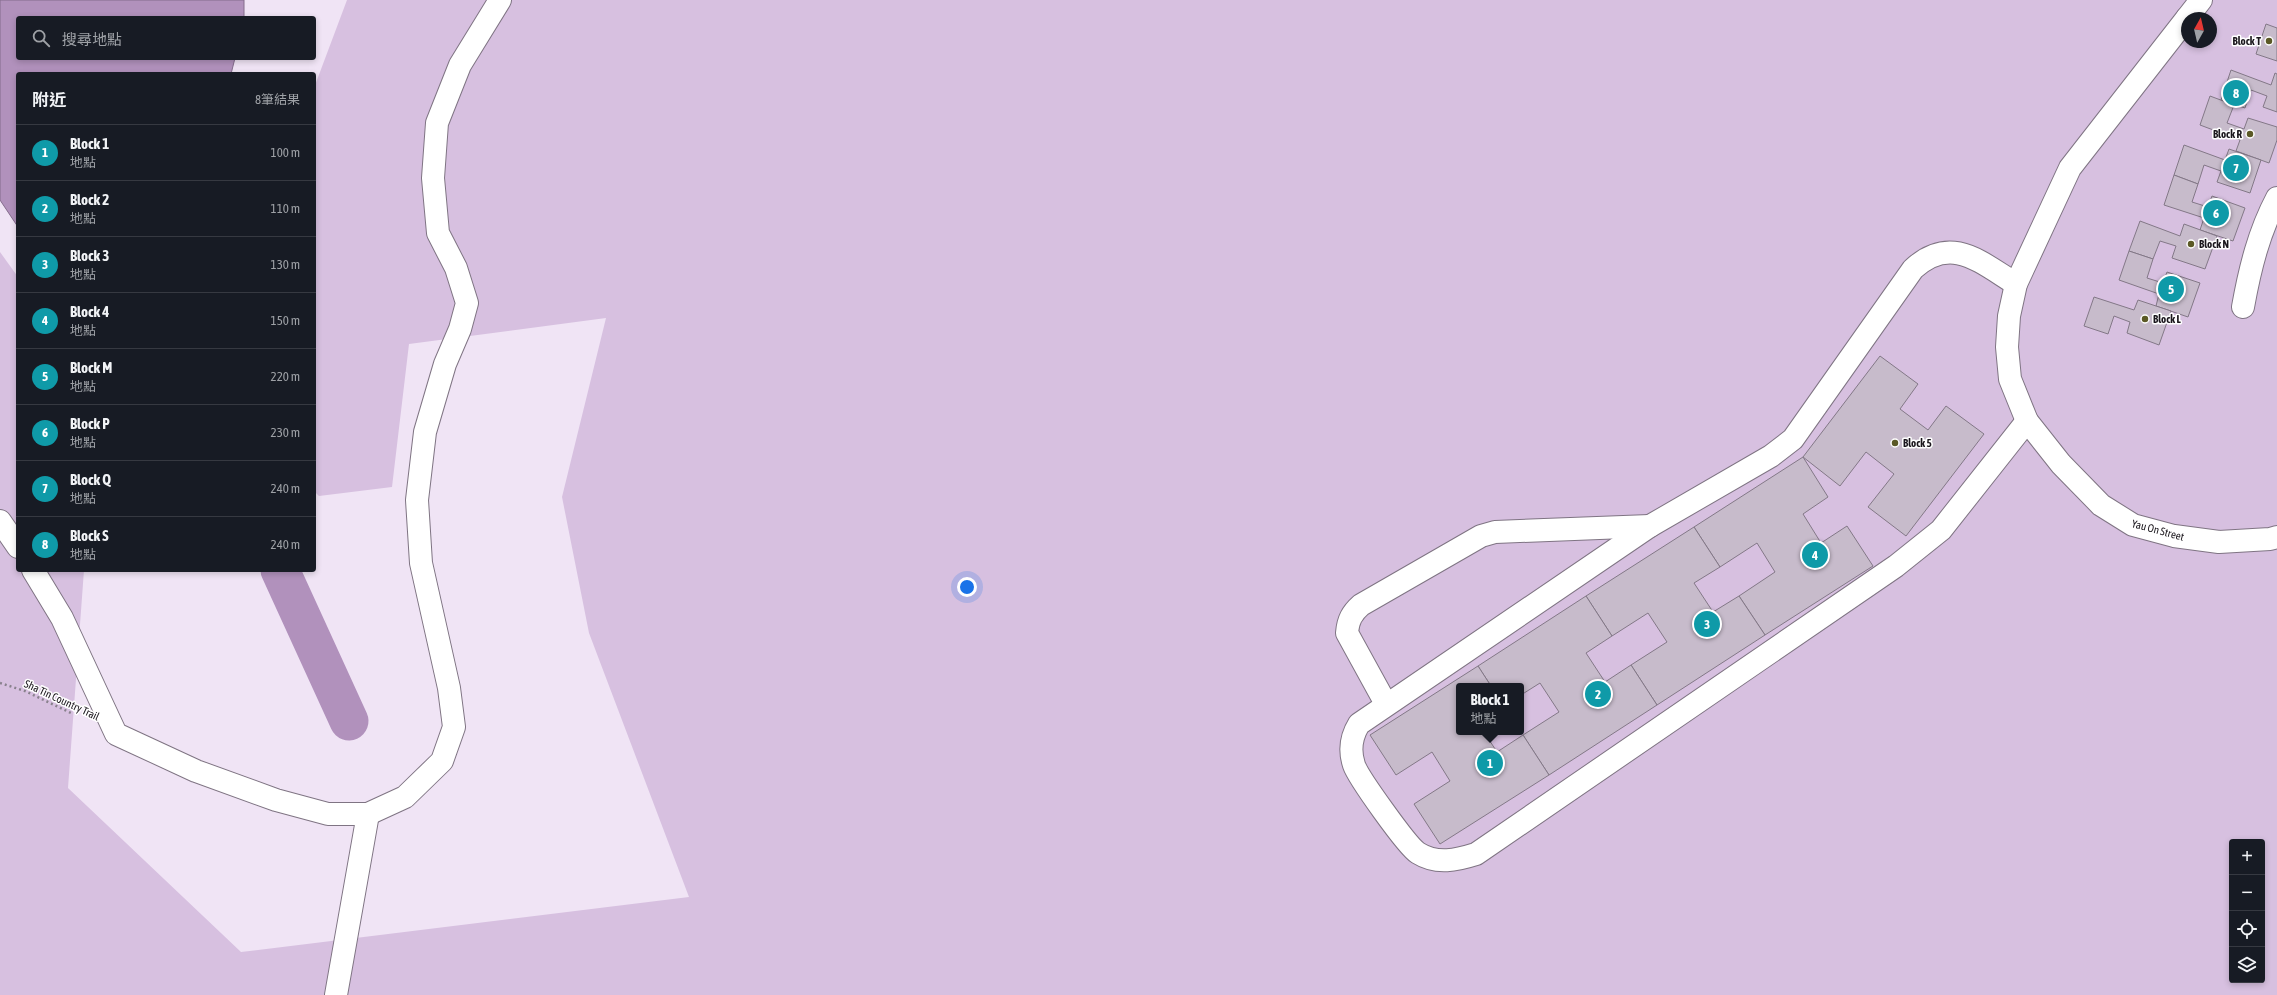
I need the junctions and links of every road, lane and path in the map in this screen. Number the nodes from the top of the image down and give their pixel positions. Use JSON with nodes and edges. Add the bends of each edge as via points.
{"nodes":[{"id":1,"x":500,"y":0,"type":"edge"},
{"id":2,"x":2201,"y":0,"type":"edge"},
{"id":3,"x":2192,"y":12,"type":"edge"},
{"id":4,"x":2181,"y":26,"type":"edge"},
{"id":5,"x":2277,"y":198,"type":"edge"},
{"id":6,"x":2016,"y":284,"type":"junction"},
{"id":7,"x":2243,"y":307,"type":"dead end"},
{"id":8,"x":2027,"y":421,"type":"junction"},
{"id":9,"x":0,"y":521,"type":"edge"},
{"id":10,"x":1650,"y":526,"type":"junction"},
{"id":11,"x":2277,"y":537,"type":"edge"},
{"id":12,"x":16,"y":544,"type":"edge"},
{"id":13,"x":34,"y":572,"type":"edge"},
{"id":14,"x":0,"y":682,"type":"edge"},
{"id":15,"x":1386,"y":704,"type":"junction"},
{"id":16,"x":116,"y":734,"type":"junction"},
{"id":17,"x":368,"y":814,"type":"junction"},
{"id":18,"x":336,"y":995,"type":"edge"}],
"edges":[{"from":1,"to":17,"type":"lane","via":[[460,65],[440,116],[433,178],[438,233],[456,268],[467,303],[460,329],[445,364],[425,432],[417,500],[421,563],[449,688],[454,727],[442,761],[405,797]]},
{"from":2,"to":3,"type":"lane","name":"Yau On Street"},
{"from":4,"to":6,"type":"lane","name":"Yau On Street","via":[[2070,168]]},
{"from":5,"to":7,"type":"lane","via":[[2267,216],[2252,260]]},
{"from":6,"to":8,"type":"lane","name":"Yau On Street","via":[[2009,316],[2007,347],[2010,379]]},
{"from":6,"to":10,"type":"lane","via":[[1969,256],[1934,253],[1922,260],[1913,269],[1793,439],[1771,456]]},
{"from":8,"to":11,"type":"lane","name":"Yau On Street","via":[[2061,464],[2101,505],[2133,525],[2174,536],[2219,542]]},
{"from":8,"to":15,"type":"lane","via":[[1941,530],[1896,566],[1476,854],[1456,861],[1435,860],[1418,853],[1404,840],[1354,766],[1350,748],[1352,734],[1359,724]]},
{"from":9,"to":12,"type":"lane"},
{"from":10,"to":15,"type":"lane"},
{"from":10,"to":15,"type":"lane","via":[[1495,532],[1481,536],[1361,605],[1350,617],[1348,633]]},
{"from":13,"to":16,"type":"lane","via":[[62,618]]},
{"from":14,"to":16,"type":"path","name":"Sha Tin Country Trail","via":[[25,691]]},
{"from":16,"to":17,"type":"lane","via":[[196,771],[276,800],[328,814]]},
{"from":17,"to":18,"type":"lane"}]}
